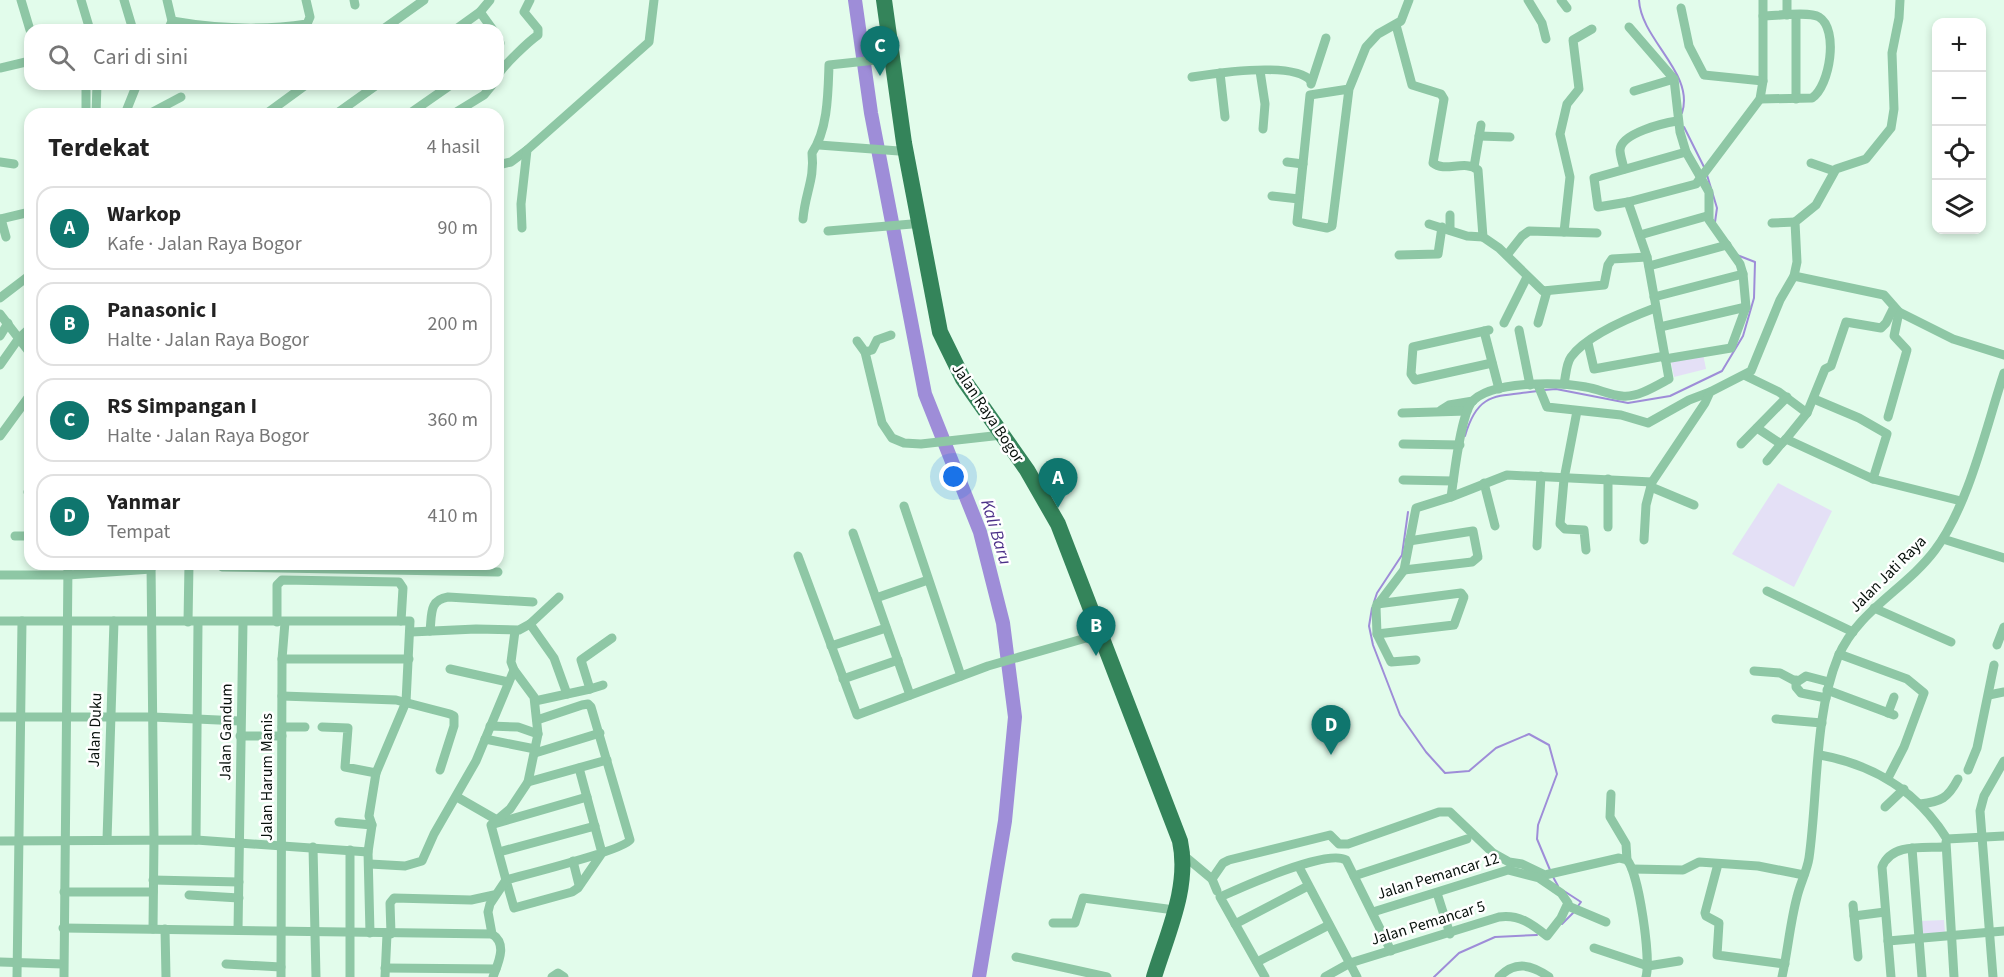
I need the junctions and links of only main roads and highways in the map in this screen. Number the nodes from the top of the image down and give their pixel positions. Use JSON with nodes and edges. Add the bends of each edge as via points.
{"nodes":[{"id":1,"x":877,"y":0,"type":"edge"},
{"id":2,"x":884,"y":0,"type":"edge"},
{"id":3,"x":999,"y":436,"type":"junction"},
{"id":4,"x":1097,"y":635,"type":"junction"},
{"id":5,"x":1145,"y":977,"type":"edge"},
{"id":6,"x":1154,"y":977,"type":"edge"}],
"edges":[{"from":1,"to":3,"type":"highway","name":"Jalan Raya Bogor","via":[[880,60],[894,151],[906,224],[929,319],[957,383]]},
{"from":2,"to":3,"type":"highway","name":"Jalan Raya Bogor","via":[[904,143],[936,320],[955,366]]},
{"from":3,"to":4,"type":"highway","name":"Jalan Raya Bogor","via":[[1044,498]]},
{"from":4,"to":5,"type":"highway","name":"Jalan Raya Bogor","via":[[1174,848],[1174,880]]},
{"from":4,"to":6,"type":"highway","name":"Jalan Raya Bogor","via":[[1165,801],[1182,854],[1181,889]]}]}
